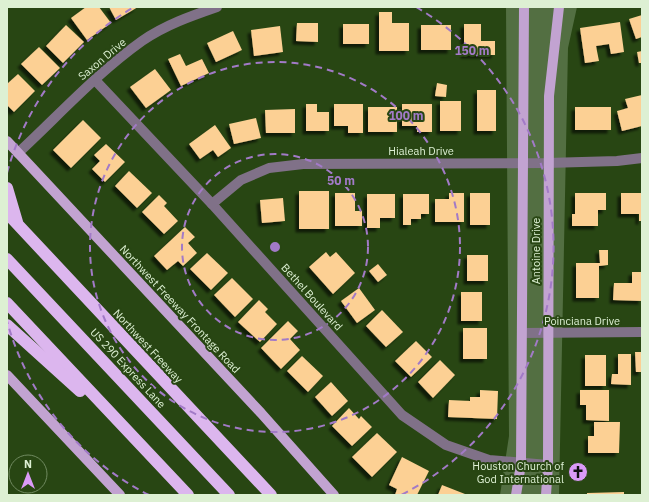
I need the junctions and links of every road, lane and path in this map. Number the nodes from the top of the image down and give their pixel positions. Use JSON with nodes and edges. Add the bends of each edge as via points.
{"nodes":[{"id":1,"x":217,"y":7,"type":"edge"},
{"id":2,"x":524,"y":7,"type":"edge"},
{"id":3,"x":559,"y":7,"type":"edge"},
{"id":4,"x":95,"y":80,"type":"junction"},
{"id":5,"x":7,"y":141,"type":"edge"},
{"id":6,"x":18,"y":153,"type":"junction"},
{"id":7,"x":642,"y":158,"type":"edge"},
{"id":8,"x":523,"y":163,"type":"junction"},
{"id":9,"x":548,"y":163,"type":"junction"},
{"id":10,"x":7,"y":188,"type":"edge"},
{"id":11,"x":212,"y":204,"type":"junction"},
{"id":12,"x":7,"y":213,"type":"edge"},
{"id":13,"x":18,"y":225,"type":"junction"},
{"id":14,"x":7,"y":259,"type":"edge"},
{"id":15,"x":7,"y":303,"type":"edge"},
{"id":16,"x":7,"y":325,"type":"edge"},
{"id":17,"x":642,"y":332,"type":"edge"},
{"id":18,"x":522,"y":333,"type":"junction"},
{"id":19,"x":548,"y":333,"type":"junction"},
{"id":20,"x":7,"y":375,"type":"edge"},
{"id":21,"x":144,"y":448,"type":"junction"},
{"id":22,"x":521,"y":464,"type":"junction"},
{"id":23,"x":548,"y":465,"type":"junction"},
{"id":24,"x":120,"y":495,"type":"edge"},
{"id":25,"x":188,"y":495,"type":"edge"},
{"id":26,"x":229,"y":495,"type":"edge"},
{"id":27,"x":271,"y":495,"type":"edge"},
{"id":28,"x":334,"y":495,"type":"edge"},
{"id":29,"x":516,"y":495,"type":"edge"},
{"id":30,"x":546,"y":495,"type":"edge"}],
"edges":[{"from":1,"to":4,"type":"street","name":"Saxon Drive","via":[[183,19],[143,40]]},
{"from":2,"to":8,"type":"main road","name":"Antoine Drive"},
{"from":3,"to":9,"type":"main road","name":"Antoine Drive","via":[[549,96]]},
{"from":4,"to":6,"type":"street","name":"Saxon Drive"},
{"from":4,"to":11,"type":"street","name":"Bethel Boulevard"},
{"from":5,"to":6,"type":"main road","name":"Northwest Freeway Frontage Road"},
{"from":6,"to":28,"type":"main road","name":"Northwest Freeway Frontage Road","via":[[261,413]]},
{"from":7,"to":9,"type":"street","name":"Hialeah Drive"},
{"from":8,"to":9,"type":"street","name":"Hialeah Drive"},
{"from":8,"to":11,"type":"street","name":"Hialeah Drive","via":[[303,164],[269,168],[241,180]]},
{"from":8,"to":18,"type":"main road","name":"Antoine Drive"},
{"from":9,"to":19,"type":"main road","name":"Antoine Drive"},
{"from":10,"to":13,"type":"highway"},
{"from":11,"to":22,"type":"street","name":"Bethel Boulevard","via":[[402,416],[446,445],[489,460]]},
{"from":12,"to":13,"type":"highway","name":"Northwest Freeway"},
{"from":13,"to":27,"type":"highway","name":"Northwest Freeway"},
{"from":14,"to":26,"type":"highway","name":"US 290 Express Lane"},
{"from":15,"to":21,"type":"highway"},
{"from":16,"to":21,"type":"highway"},
{"from":17,"to":19,"type":"street","name":"Poinciana Drive"},
{"from":18,"to":19,"type":"street","name":"Poinciana Drive"},
{"from":18,"to":22,"type":"main road","name":"Antoine Drive"},
{"from":19,"to":23,"type":"main road","name":"Antoine Drive"},
{"from":20,"to":24,"type":"main road"},
{"from":21,"to":25,"type":"highway"},
{"from":22,"to":23,"type":"street","name":"Bethel Boulevard"},
{"from":22,"to":29,"type":"main road","name":"Antoine Drive"},
{"from":23,"to":30,"type":"main road","name":"Antoine Drive"}]}
